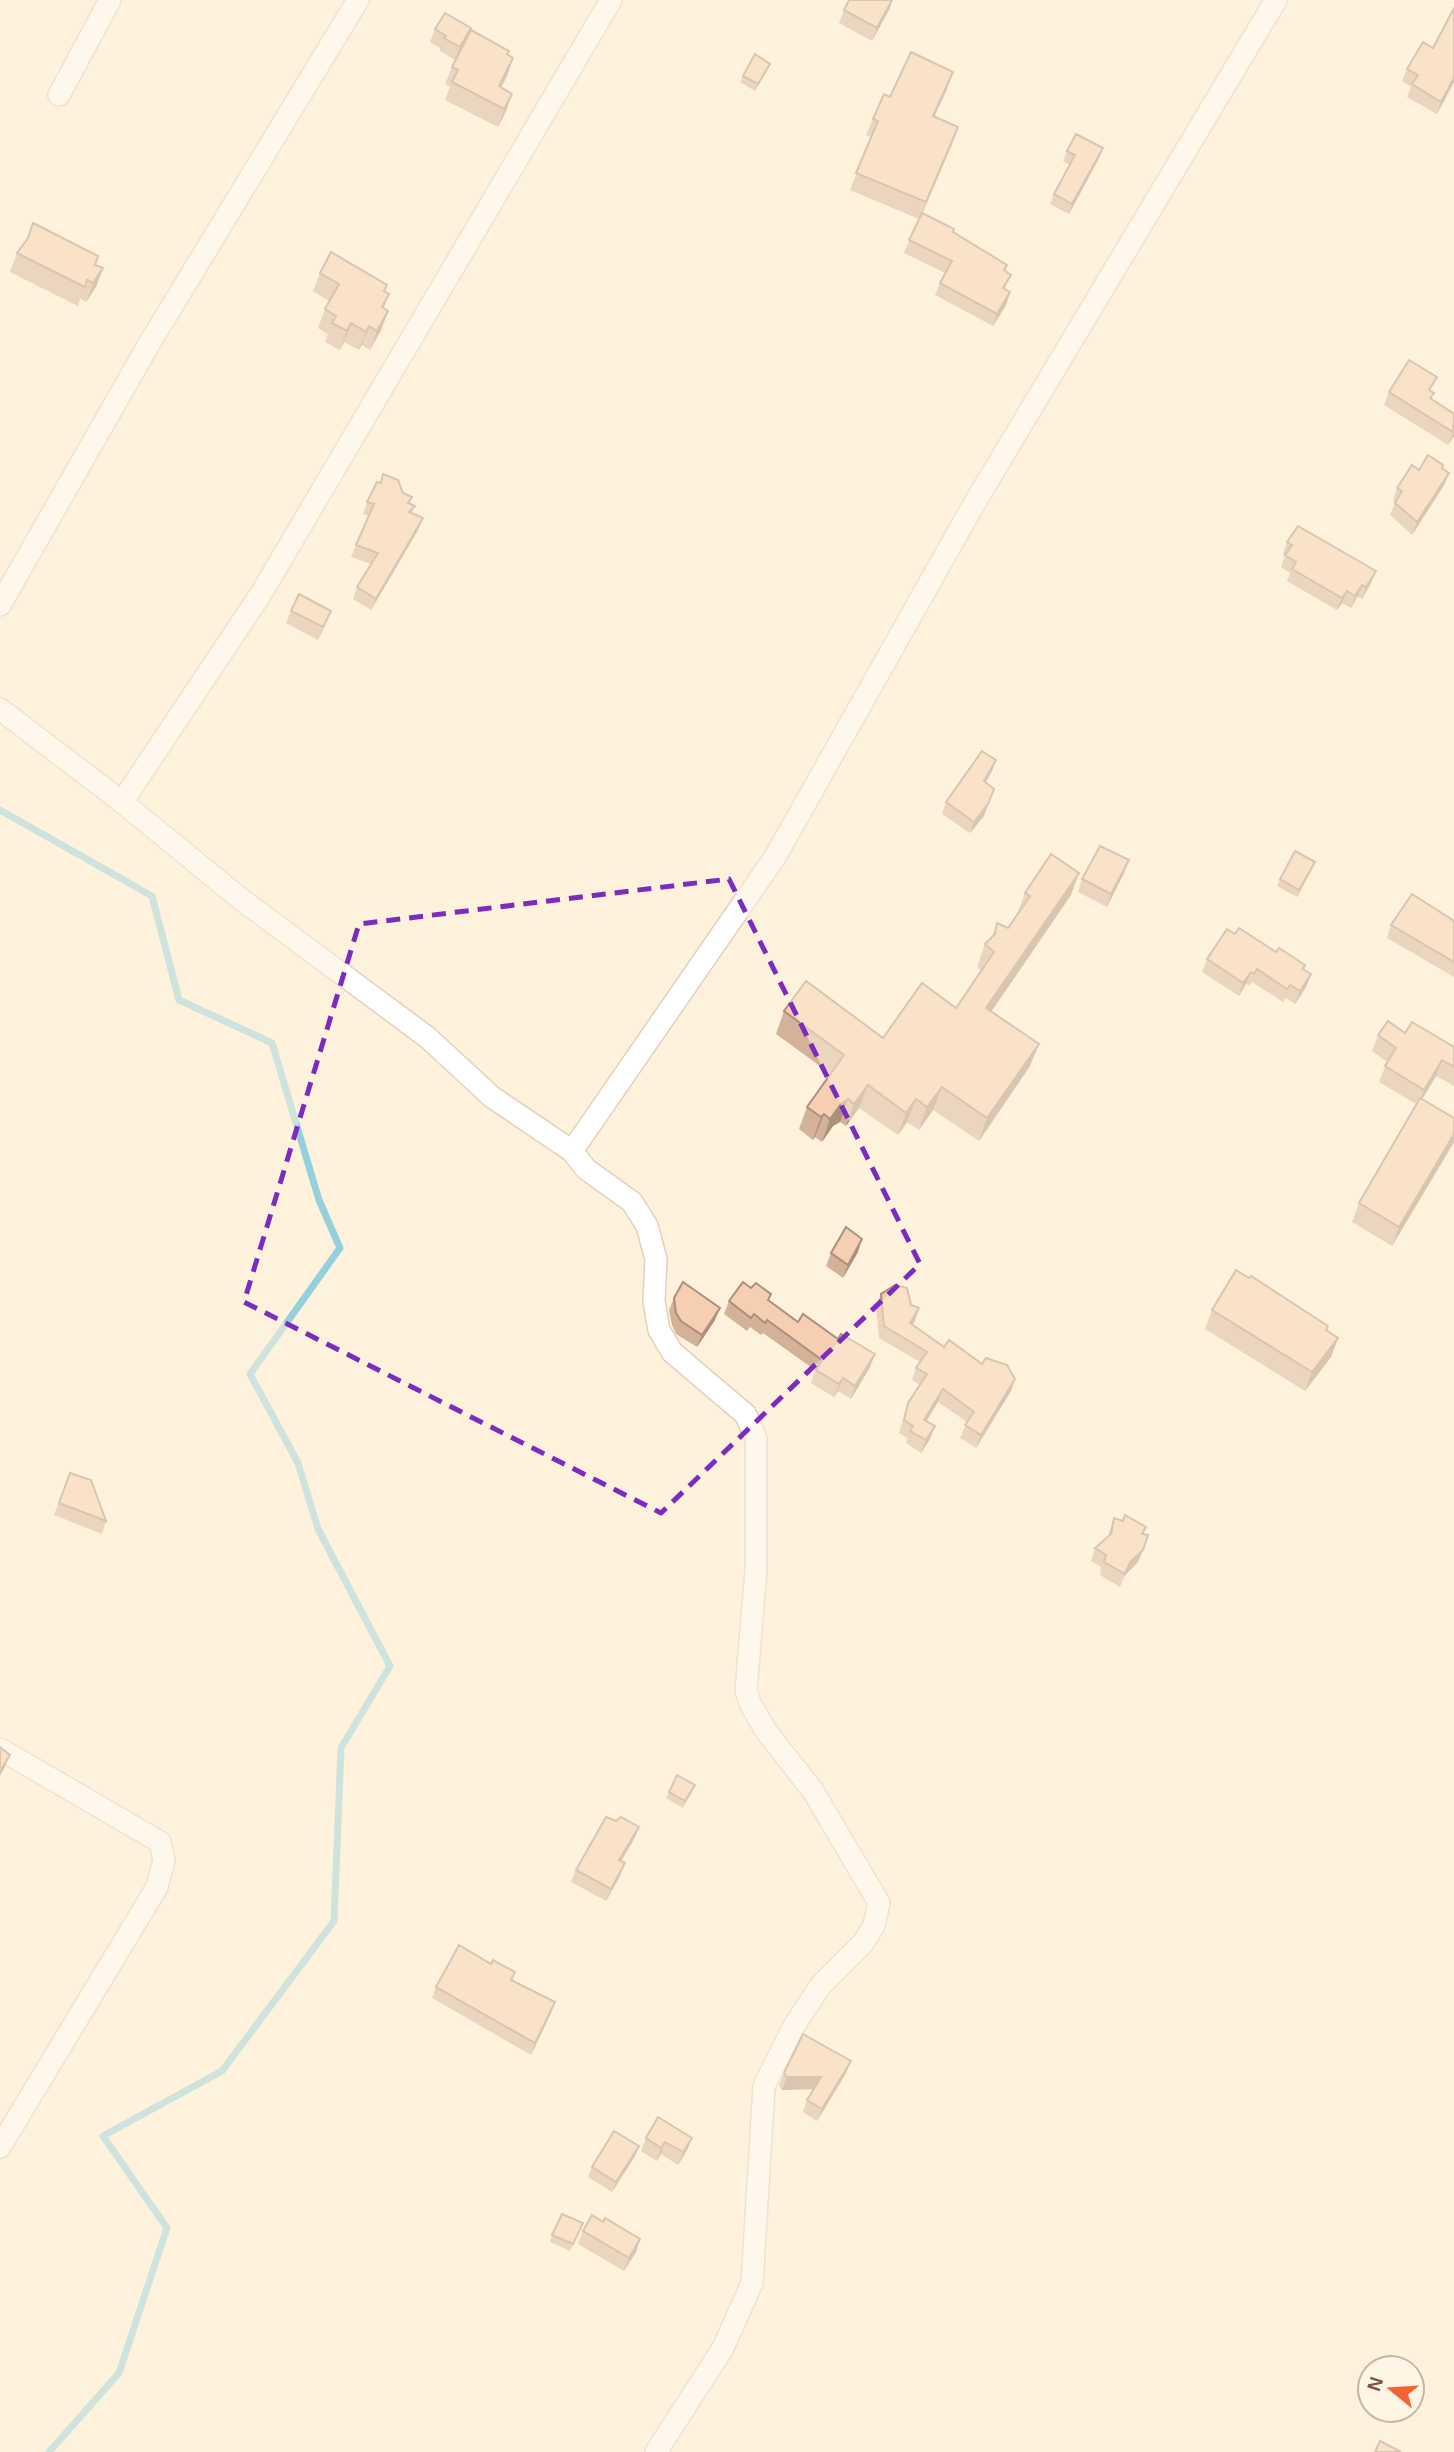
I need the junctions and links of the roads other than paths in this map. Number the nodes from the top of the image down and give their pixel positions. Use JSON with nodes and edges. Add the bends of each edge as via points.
{"nodes":[{"id":1,"x":110,"y":0,"type":"edge"},
{"id":2,"x":358,"y":0,"type":"edge"},
{"id":3,"x":611,"y":0,"type":"edge"},
{"id":4,"x":1276,"y":0,"type":"edge"},
{"id":5,"x":59,"y":95,"type":"dead end"},
{"id":6,"x":0,"y":606,"type":"edge"},
{"id":7,"x":0,"y":709,"type":"edge"},
{"id":8,"x":122,"y":802,"type":"junction"},
{"id":9,"x":572,"y":1151,"type":"junction"},
{"id":10,"x":0,"y":1749,"type":"edge"},
{"id":11,"x":0,"y":2147,"type":"edge"},
{"id":12,"x":656,"y":2452,"type":"edge"}],
"edges":[{"from":1,"to":5,"type":"street"},
{"from":2,"to":6,"type":"street","via":[[149,344]]},
{"from":3,"to":8,"type":"street","via":[[262,592]]},
{"from":4,"to":9,"type":"street","via":[[974,504],[775,857]]},
{"from":7,"to":8,"type":"street"},
{"from":8,"to":9,"type":"street","via":[[242,900],[427,1037],[492,1097]]},
{"from":9,"to":12,"type":"street","via":[[586,1169],[632,1202],[647,1226],[656,1259],[654,1301],[659,1331],[672,1352],[746,1415],[757,1439],[756,1570],[746,1690],[766,1731],[813,1791],[879,1903],[864,1942],[821,1985],[764,2086],[752,2283],[723,2348]]},
{"from":10,"to":11,"type":"street","via":[[160,1842],[164,1860],[157,1887]]}]}
